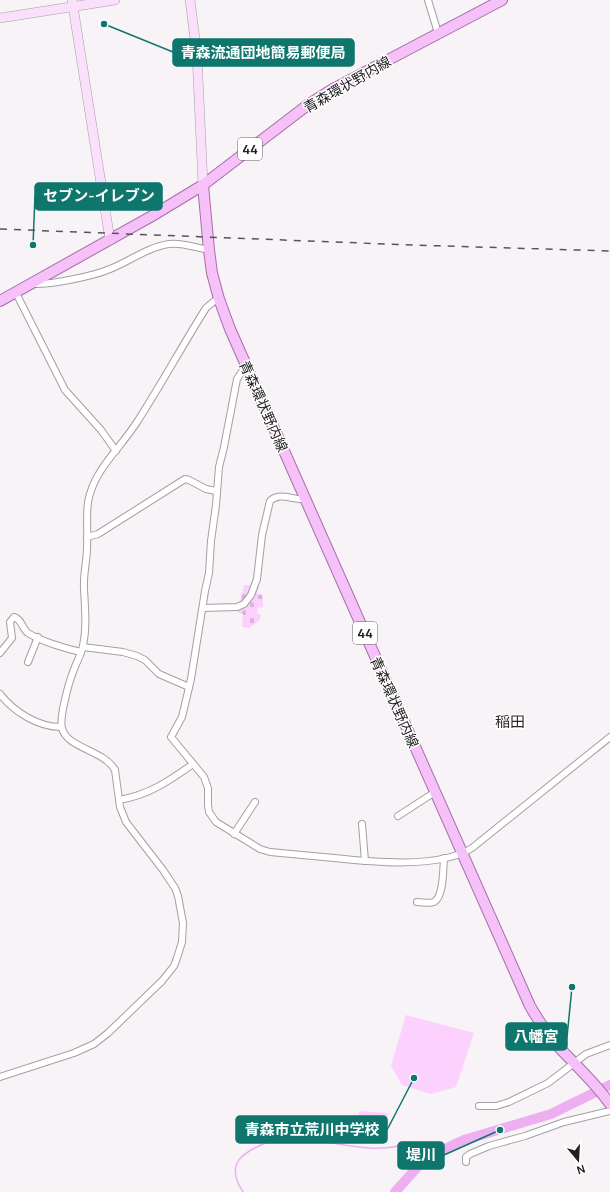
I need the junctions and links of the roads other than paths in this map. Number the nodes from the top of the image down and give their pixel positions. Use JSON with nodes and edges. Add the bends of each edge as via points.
{"nodes":[{"id":1,"x":115,"y":0,"type":"edge"},
{"id":2,"x":190,"y":0,"type":"edge"},
{"id":3,"x":428,"y":0,"type":"edge"},
{"id":4,"x":502,"y":0,"type":"edge"},
{"id":5,"x":73,"y":3,"type":"edge"},
{"id":6,"x":0,"y":18,"type":"edge"},
{"id":7,"x":438,"y":33,"type":"junction"},
{"id":8,"x":203,"y":185,"type":"junction"},
{"id":9,"x":110,"y":240,"type":"junction"},
{"id":10,"x":209,"y":250,"type":"junction"},
{"id":11,"x":32,"y":284,"type":"junction"},
{"id":12,"x":16,"y":292,"type":"junction"},
{"id":13,"x":219,"y":299,"type":"junction"},
{"id":14,"x":0,"y":302,"type":"edge"},
{"id":15,"x":247,"y":367,"type":"junction"},
{"id":16,"x":116,"y":450,"type":"junction"},
{"id":17,"x":216,"y":491,"type":"junction"},
{"id":18,"x":305,"y":499,"type":"junction"},
{"id":19,"x":88,"y":537,"type":"junction"},
{"id":20,"x":203,"y":608,"type":"junction"},
{"id":21,"x":38,"y":637,"type":"junction"},
{"id":22,"x":82,"y":650,"type":"junction"},
{"id":23,"x":0,"y":653,"type":"edge"},
{"id":24,"x":28,"y":662,"type":"dead end"},
{"id":25,"x":189,"y":687,"type":"junction"},
{"id":26,"x":0,"y":694,"type":"edge"},
{"id":27,"x":61,"y":727,"type":"junction"},
{"id":28,"x":610,"y":737,"type":"edge"},
{"id":29,"x":193,"y":764,"type":"junction"},
{"id":30,"x":435,"y":792,"type":"junction"},
{"id":31,"x":119,"y":800,"type":"junction"},
{"id":32,"x":255,"y":802,"type":"dead end"},
{"id":33,"x":398,"y":816,"type":"dead end"},
{"id":34,"x":362,"y":824,"type":"dead end"},
{"id":35,"x":234,"y":834,"type":"junction"},
{"id":36,"x":462,"y":854,"type":"junction"},
{"id":37,"x":444,"y":858,"type":"junction"},
{"id":38,"x":365,"y":861,"type":"junction"},
{"id":39,"x":417,"y":902,"type":"dead end"},
{"id":40,"x":610,"y":1045,"type":"edge"},
{"id":41,"x":577,"y":1066,"type":"junction"},
{"id":42,"x":0,"y":1077,"type":"edge"},
{"id":43,"x":479,"y":1106,"type":"dead end"},
{"id":44,"x":610,"y":1106,"type":"edge"},
{"id":45,"x":466,"y":1162,"type":"dead end"}],
"edges":[{"from":1,"to":5,"type":"street"},
{"from":2,"to":8,"type":"street","via":[[197,55]]},
{"from":3,"to":7,"type":"street"},
{"from":4,"to":7,"type":"main road","name":"青森環状野内線","number":"44"},
{"from":5,"to":6,"type":"street"},
{"from":5,"to":9,"type":"street"},
{"from":7,"to":8,"type":"main road","name":"青森環状野内線","number":"44","via":[[309,104]]},
{"from":8,"to":9,"type":"main road","name":"青森環状野内線","number":"44"},
{"from":8,"to":10,"type":"main road","name":"青森環状野内線","number":"44"},
{"from":9,"to":11,"type":"main road","name":"青森環状野内線","number":"44"},
{"from":10,"to":11,"type":"street","via":[[171,244],[151,249],[100,273]]},
{"from":10,"to":13,"type":"main road","name":"青森環状野内線","number":"44"},
{"from":11,"to":12,"type":"main road","name":"青森環状野内線","number":"44"},
{"from":12,"to":14,"type":"main road","name":"青森環状野内線","number":"44"},
{"from":12,"to":16,"type":"street","via":[[65,390]]},
{"from":13,"to":15,"type":"main road","name":"青森環状野内線","number":"44"},
{"from":13,"to":16,"type":"street","via":[[206,308],[137,423]]},
{"from":15,"to":17,"type":"street","via":[[237,379]]},
{"from":15,"to":18,"type":"main road","name":"青森環状野内線","number":"44"},
{"from":16,"to":19,"type":"street","via":[[101,469],[90,496]]},
{"from":17,"to":19,"type":"street","via":[[185,479],[98,534]]},
{"from":17,"to":20,"type":"street","via":[[210,573]]},
{"from":18,"to":20,"type":"street","via":[[281,496],[270,500],[255,585],[244,604],[237,607]]},
{"from":18,"to":30,"type":"main road","name":"青森環状野内線","number":"44"},
{"from":19,"to":22,"type":"street"},
{"from":20,"to":25,"type":"street"},
{"from":21,"to":22,"type":"street","via":[[50,643]]},
{"from":21,"to":23,"type":"street","via":[[29,633],[14,617],[10,622],[12,638]]},
{"from":21,"to":24,"type":"street"},
{"from":22,"to":25,"type":"street","via":[[123,652],[137,656],[145,660],[158,674]]},
{"from":22,"to":27,"type":"street","via":[[69,684]]},
{"from":25,"to":29,"type":"street","via":[[182,717],[171,737]]},
{"from":26,"to":27,"type":"street","via":[[9,704],[27,716],[39,722]]},
{"from":27,"to":31,"type":"street","via":[[74,743],[102,757],[112,766],[117,778]]},
{"from":28,"to":36,"type":"street"},
{"from":29,"to":31,"type":"street","via":[[155,789]]},
{"from":29,"to":35,"type":"street","via":[[206,782],[208,805],[213,818]]},
{"from":30,"to":33,"type":"street"},
{"from":30,"to":36,"type":"main road","name":"青森環状野内線","number":"44"},
{"from":31,"to":42,"type":"street","via":[[130,829],[163,870],[178,896],[183,923],[182,942],[174,966],[162,981],[94,1044]]},
{"from":32,"to":35,"type":"street"},
{"from":34,"to":38,"type":"street"},
{"from":35,"to":38,"type":"street","via":[[265,851]]},
{"from":36,"to":37,"type":"street"},
{"from":36,"to":41,"type":"main road","name":"青森環状野内線","number":"44","via":[[530,1006],[547,1032]]},
{"from":37,"to":38,"type":"street","via":[[409,862]]},
{"from":37,"to":39,"type":"street","via":[[442,886],[438,898],[432,902]]},
{"from":40,"to":41,"type":"street","via":[[586,1054]]},
{"from":41,"to":43,"type":"street","via":[[509,1102],[496,1106]]},
{"from":41,"to":44,"type":"main road","name":"青森環状野内線","number":"44"},
{"from":44,"to":45,"type":"street","via":[[489,1146],[470,1154],[466,1157]]}]}
